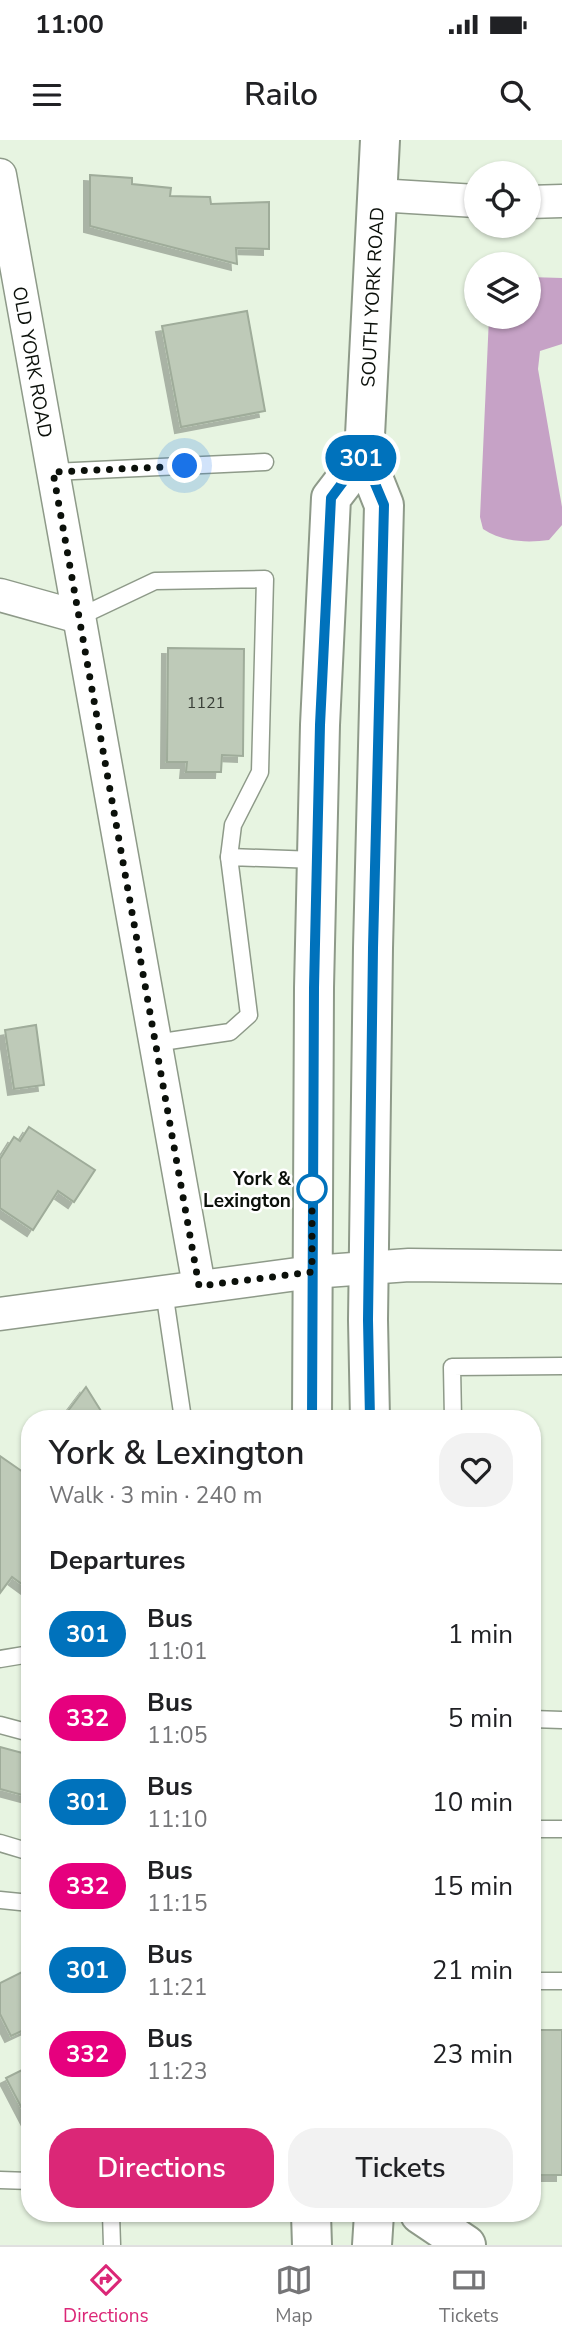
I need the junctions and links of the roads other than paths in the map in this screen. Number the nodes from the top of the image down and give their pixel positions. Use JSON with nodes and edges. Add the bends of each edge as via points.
{"nodes":[{"id":1,"x":380,"y":140,"type":"edge"},
{"id":2,"x":0,"y":175,"type":"edge"},
{"id":3,"x":377,"y":195,"type":"junction"},
{"id":4,"x":464,"y":200,"type":"edge"},
{"id":5,"x":562,"y":201,"type":"edge"},
{"id":6,"x":541,"y":202,"type":"edge"},
{"id":7,"x":363,"y":455,"type":"junction"},
{"id":8,"x":265,"y":462,"type":"dead end"},
{"id":9,"x":53,"y":472,"type":"junction"},
{"id":10,"x":0,"y":595,"type":"edge"},
{"id":11,"x":79,"y":617,"type":"junction"},
{"id":12,"x":229,"y":858,"type":"junction"},
{"id":13,"x":316,"y":860,"type":"junction"},
{"id":14,"x":155,"y":1043,"type":"junction"},
{"id":15,"x":562,"y":1266,"type":"edge"},
{"id":16,"x":369,"y":1268,"type":"junction"},
{"id":17,"x":312,"y":1272,"type":"junction"},
{"id":18,"x":199,"y":1286,"type":"junction"},
{"id":19,"x":164,"y":1291,"type":"junction"},
{"id":20,"x":0,"y":1314,"type":"edge"},
{"id":21,"x":562,"y":1366,"type":"edge"},
{"id":22,"x":182,"y":1410,"type":"edge"},
{"id":23,"x":312,"y":1410,"type":"edge"},
{"id":24,"x":370,"y":1410,"type":"edge"},
{"id":25,"x":453,"y":1410,"type":"edge"},
{"id":26,"x":21,"y":1656,"type":"edge"},
{"id":27,"x":0,"y":1659,"type":"edge"},
{"id":28,"x":541,"y":1719,"type":"edge"},
{"id":29,"x":562,"y":1720,"type":"edge"},
{"id":30,"x":0,"y":1725,"type":"edge"},
{"id":31,"x":21,"y":1731,"type":"edge"},
{"id":32,"x":541,"y":1829,"type":"edge"},
{"id":33,"x":562,"y":1829,"type":"edge"},
{"id":34,"x":0,"y":1843,"type":"edge"},
{"id":35,"x":21,"y":1849,"type":"edge"},
{"id":36,"x":541,"y":1981,"type":"edge"},
{"id":37,"x":562,"y":1981,"type":"edge"},
{"id":38,"x":0,"y":2180,"type":"edge"},
{"id":39,"x":21,"y":2181,"type":"edge"},
{"id":40,"x":111,"y":2222,"type":"edge"},
{"id":41,"x":311,"y":2222,"type":"edge"},
{"id":42,"x":373,"y":2222,"type":"edge"},
{"id":43,"x":432,"y":2222,"type":"edge"},
{"id":44,"x":112,"y":2245,"type":"edge"},
{"id":45,"x":312,"y":2245,"type":"edge"},
{"id":46,"x":372,"y":2245,"type":"edge"},
{"id":47,"x":466,"y":2245,"type":"edge"}],
"edges":[{"from":1,"to":3,"type":"main road","name":"SOUTH YORK ROAD"},
{"from":2,"to":9,"type":"street","name":"OLD YORK ROAD"},
{"from":3,"to":4,"type":"street"},
{"from":3,"to":7,"type":"main road","name":"SOUTH YORK ROAD"},
{"from":5,"to":6,"type":"street"},
{"from":7,"to":13,"type":"main road","via":[[331,498]]},
{"from":7,"to":16,"type":"main road","name":"SOUTH YORK ROAD","via":[[384,505]]},
{"from":8,"to":9,"type":"lane"},
{"from":9,"to":11,"type":"street","name":"OLD YORK ROAD"},
{"from":10,"to":11,"type":"street"},
{"from":11,"to":12,"type":"lane","via":[[155,581],[265,579],[260,772],[233,825]]},
{"from":11,"to":14,"type":"street","name":"OLD YORK ROAD"},
{"from":12,"to":13,"type":"lane"},
{"from":12,"to":14,"type":"lane","via":[[249,1015],[230,1032]]},
{"from":13,"to":17,"type":"main road"},
{"from":14,"to":18,"type":"street"},
{"from":15,"to":16,"type":"street"},
{"from":16,"to":17,"type":"street"},
{"from":16,"to":24,"type":"main road","name":"SOUTH YORK ROAD"},
{"from":17,"to":18,"type":"street"},
{"from":17,"to":23,"type":"main road"},
{"from":18,"to":19,"type":"street"},
{"from":19,"to":20,"type":"street"},
{"from":19,"to":22,"type":"lane"},
{"from":21,"to":25,"type":"lane","via":[[452,1367]]},
{"from":26,"to":27,"type":"lane"},
{"from":28,"to":29,"type":"lane"},
{"from":30,"to":31,"type":"lane"},
{"from":32,"to":33,"type":"lane"},
{"from":34,"to":35,"type":"lane"},
{"from":36,"to":37,"type":"lane"},
{"from":38,"to":39,"type":"lane"},
{"from":40,"to":44,"type":"lane"},
{"from":41,"to":45,"type":"main road"},
{"from":42,"to":46,"type":"main road"},
{"from":43,"to":47,"type":"main road"}]}
